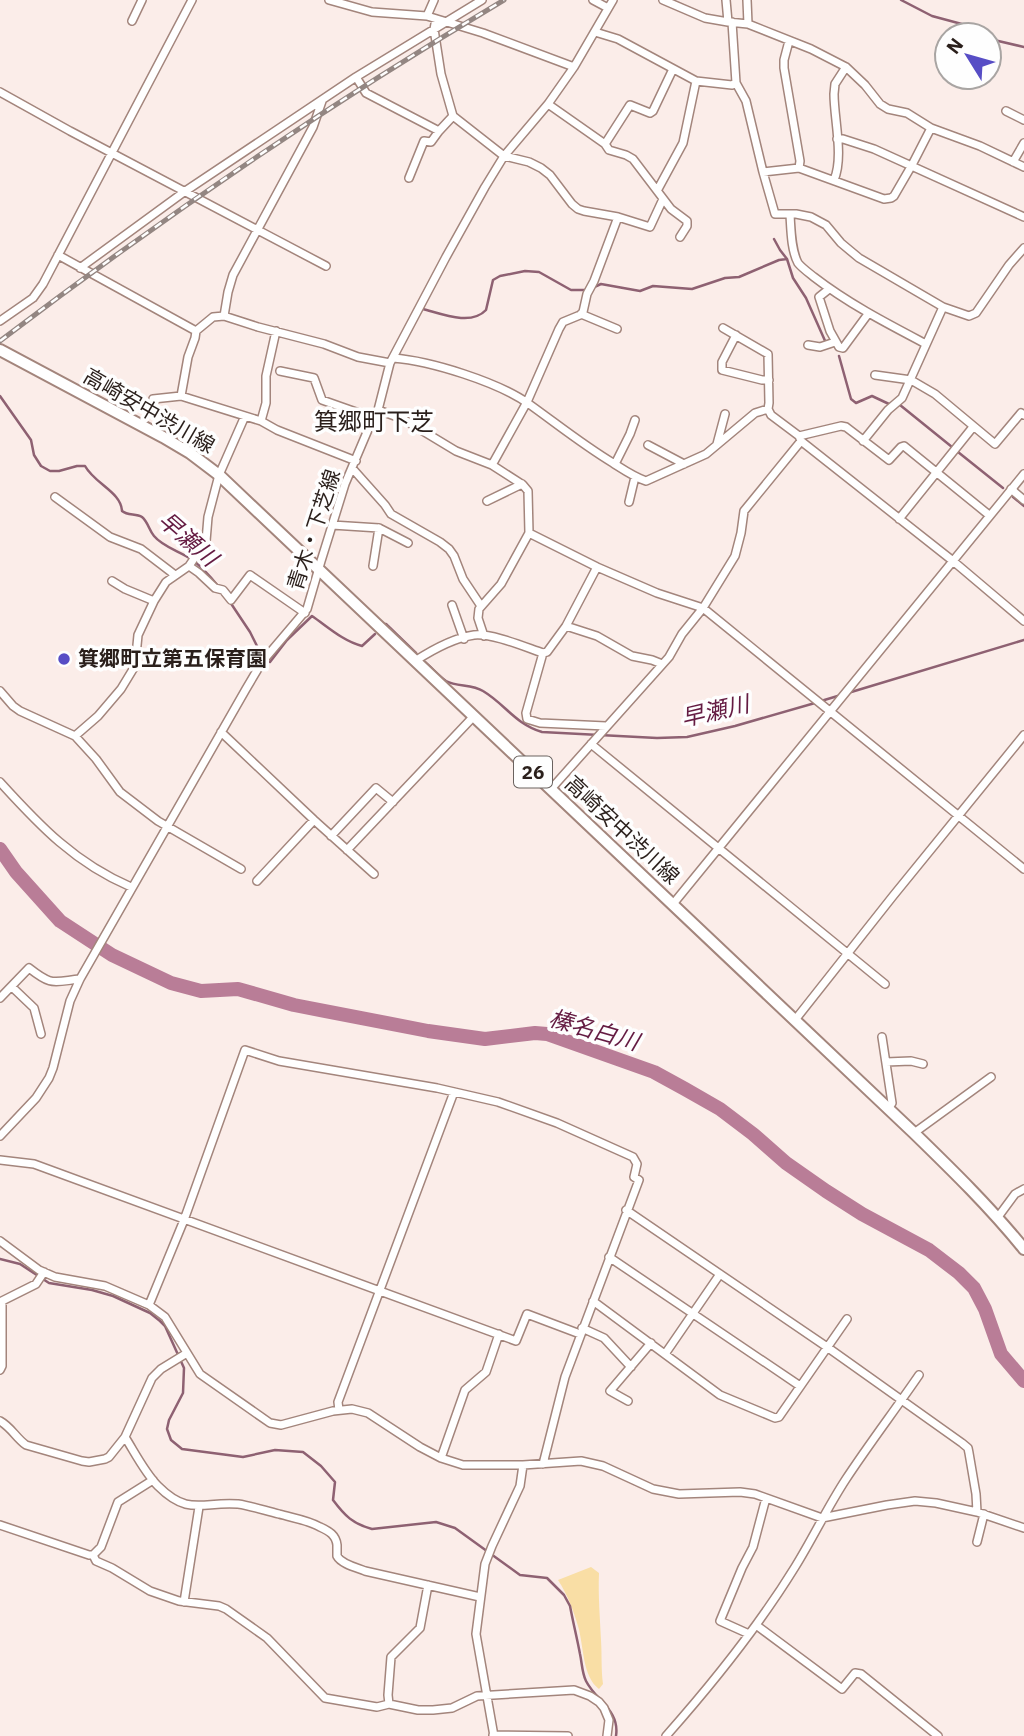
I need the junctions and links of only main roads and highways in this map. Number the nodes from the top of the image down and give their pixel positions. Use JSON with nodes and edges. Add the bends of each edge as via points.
{"nodes":[{"id":1,"x":0,"y":350,"type":"edge"},
{"id":2,"x":1024,"y":1249,"type":"edge"}],
"edges":[{"from":1,"to":2,"type":"main road","name":"高崎安中渋川線","number":"26","via":[[163,437],[219,475],[914,1133]]}]}
